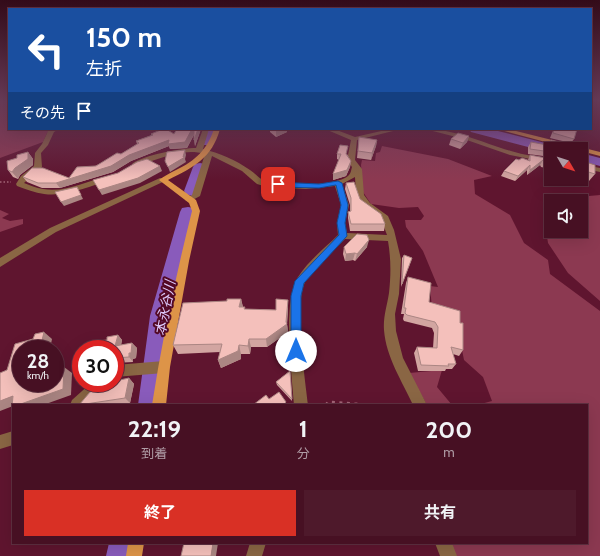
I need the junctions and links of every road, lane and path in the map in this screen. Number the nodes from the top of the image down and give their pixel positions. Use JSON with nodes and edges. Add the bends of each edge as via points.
{"nodes":[{"id":1,"x":54,"y":130,"type":"edge"},
{"id":2,"x":206,"y":130,"type":"edge"},
{"id":3,"x":217,"y":130,"type":"edge"},
{"id":4,"x":331,"y":130,"type":"edge"},
{"id":5,"x":394,"y":130,"type":"edge"},
{"id":6,"x":432,"y":130,"type":"edge"},
{"id":7,"x":504,"y":130,"type":"edge"},
{"id":8,"x":354,"y":139,"type":"junction"},
{"id":9,"x":553,"y":142,"type":"edge"},
{"id":10,"x":588,"y":151,"type":"edge"},
{"id":11,"x":205,"y":152,"type":"junction"},
{"id":12,"x":600,"y":154,"type":"edge"},
{"id":13,"x":544,"y":160,"type":"edge"},
{"id":14,"x":356,"y":167,"type":"junction"},
{"id":15,"x":588,"y":167,"type":"edge"},
{"id":16,"x":129,"y":168,"type":"edge"},
{"id":17,"x":600,"y":170,"type":"edge"},
{"id":18,"x":117,"y":175,"type":"edge"},
{"id":19,"x":163,"y":180,"type":"junction"},
{"id":20,"x":0,"y":182,"type":"edge"},
{"id":21,"x":20,"y":182,"type":"junction"},
{"id":22,"x":338,"y":183,"type":"junction"},
{"id":23,"x":190,"y":200,"type":"junction"},
{"id":24,"x":343,"y":236,"type":"junction"},
{"id":25,"x":391,"y":238,"type":"junction"},
{"id":26,"x":0,"y":263,"type":"edge"},
{"id":27,"x":164,"y":367,"type":"junction"},
{"id":28,"x":124,"y":370,"type":"edge"},
{"id":29,"x":91,"y":392,"type":"edge"},
{"id":30,"x":78,"y":404,"type":"edge"},
{"id":31,"x":159,"y":404,"type":"edge"},
{"id":32,"x":302,"y":404,"type":"edge"},
{"id":33,"x":327,"y":404,"type":"edge"},
{"id":34,"x":356,"y":404,"type":"edge"},
{"id":35,"x":419,"y":404,"type":"edge"},
{"id":36,"x":12,"y":438,"type":"edge"},
{"id":37,"x":0,"y":442,"type":"edge"},
{"id":38,"x":136,"y":544,"type":"edge"},
{"id":39,"x":258,"y":544,"type":"edge"},
{"id":40,"x":443,"y":544,"type":"edge"},
{"id":41,"x":134,"y":556,"type":"edge"},
{"id":42,"x":254,"y":556,"type":"edge"},
{"id":43,"x":449,"y":556,"type":"edge"}],
"edges":[{"from":1,"to":21,"type":"street","via":[[38,153],[38,167]]},
{"from":2,"to":11,"type":"street"},
{"from":3,"to":11,"type":"main road","via":[[215,140]]},
{"from":4,"to":8,"type":"street"},
{"from":5,"to":8,"type":"street"},
{"from":6,"to":13,"type":"street","via":[[466,138],[512,154]]},
{"from":7,"to":9,"type":"main road"},
{"from":8,"to":14,"type":"street","via":[[351,160]]},
{"from":10,"to":12,"type":"main road"},
{"from":11,"to":16,"type":"street","via":[[169,153]]},
{"from":11,"to":19,"type":"main road","via":[[192,165]]},
{"from":11,"to":22,"type":"street","via":[[248,171],[261,182],[268,184],[319,186]]},
{"from":11,"to":23,"type":"street","via":[[196,196]]},
{"from":14,"to":22,"type":"street","via":[[350,178]]},
{"from":14,"to":25,"type":"street","via":[[360,195],[367,205],[385,218]]},
{"from":15,"to":17,"type":"street"},
{"from":18,"to":21,"type":"street","via":[[60,192],[48,193]]},
{"from":19,"to":23,"type":"main road"},
{"from":19,"to":26,"type":"street","via":[[53,230]]},
{"from":20,"to":21,"type":"path"},
{"from":22,"to":24,"type":"street","via":[[344,205],[341,223]]},
{"from":23,"to":27,"type":"main road","via":[[196,211]]},
{"from":24,"to":25,"type":"street"},
{"from":24,"to":32,"type":"street","via":[[300,281],[296,296],[296,351]]},
{"from":25,"to":35,"type":"street","via":[[396,259],[390,331],[396,359]]},
{"from":27,"to":28,"type":"street"},
{"from":27,"to":31,"type":"main road"},
{"from":29,"to":30,"type":"street"},
{"from":33,"to":34,"type":"path"},
{"from":36,"to":37,"type":"street"},
{"from":38,"to":41,"type":"main road"},
{"from":39,"to":42,"type":"street"},
{"from":40,"to":43,"type":"street"}]}
